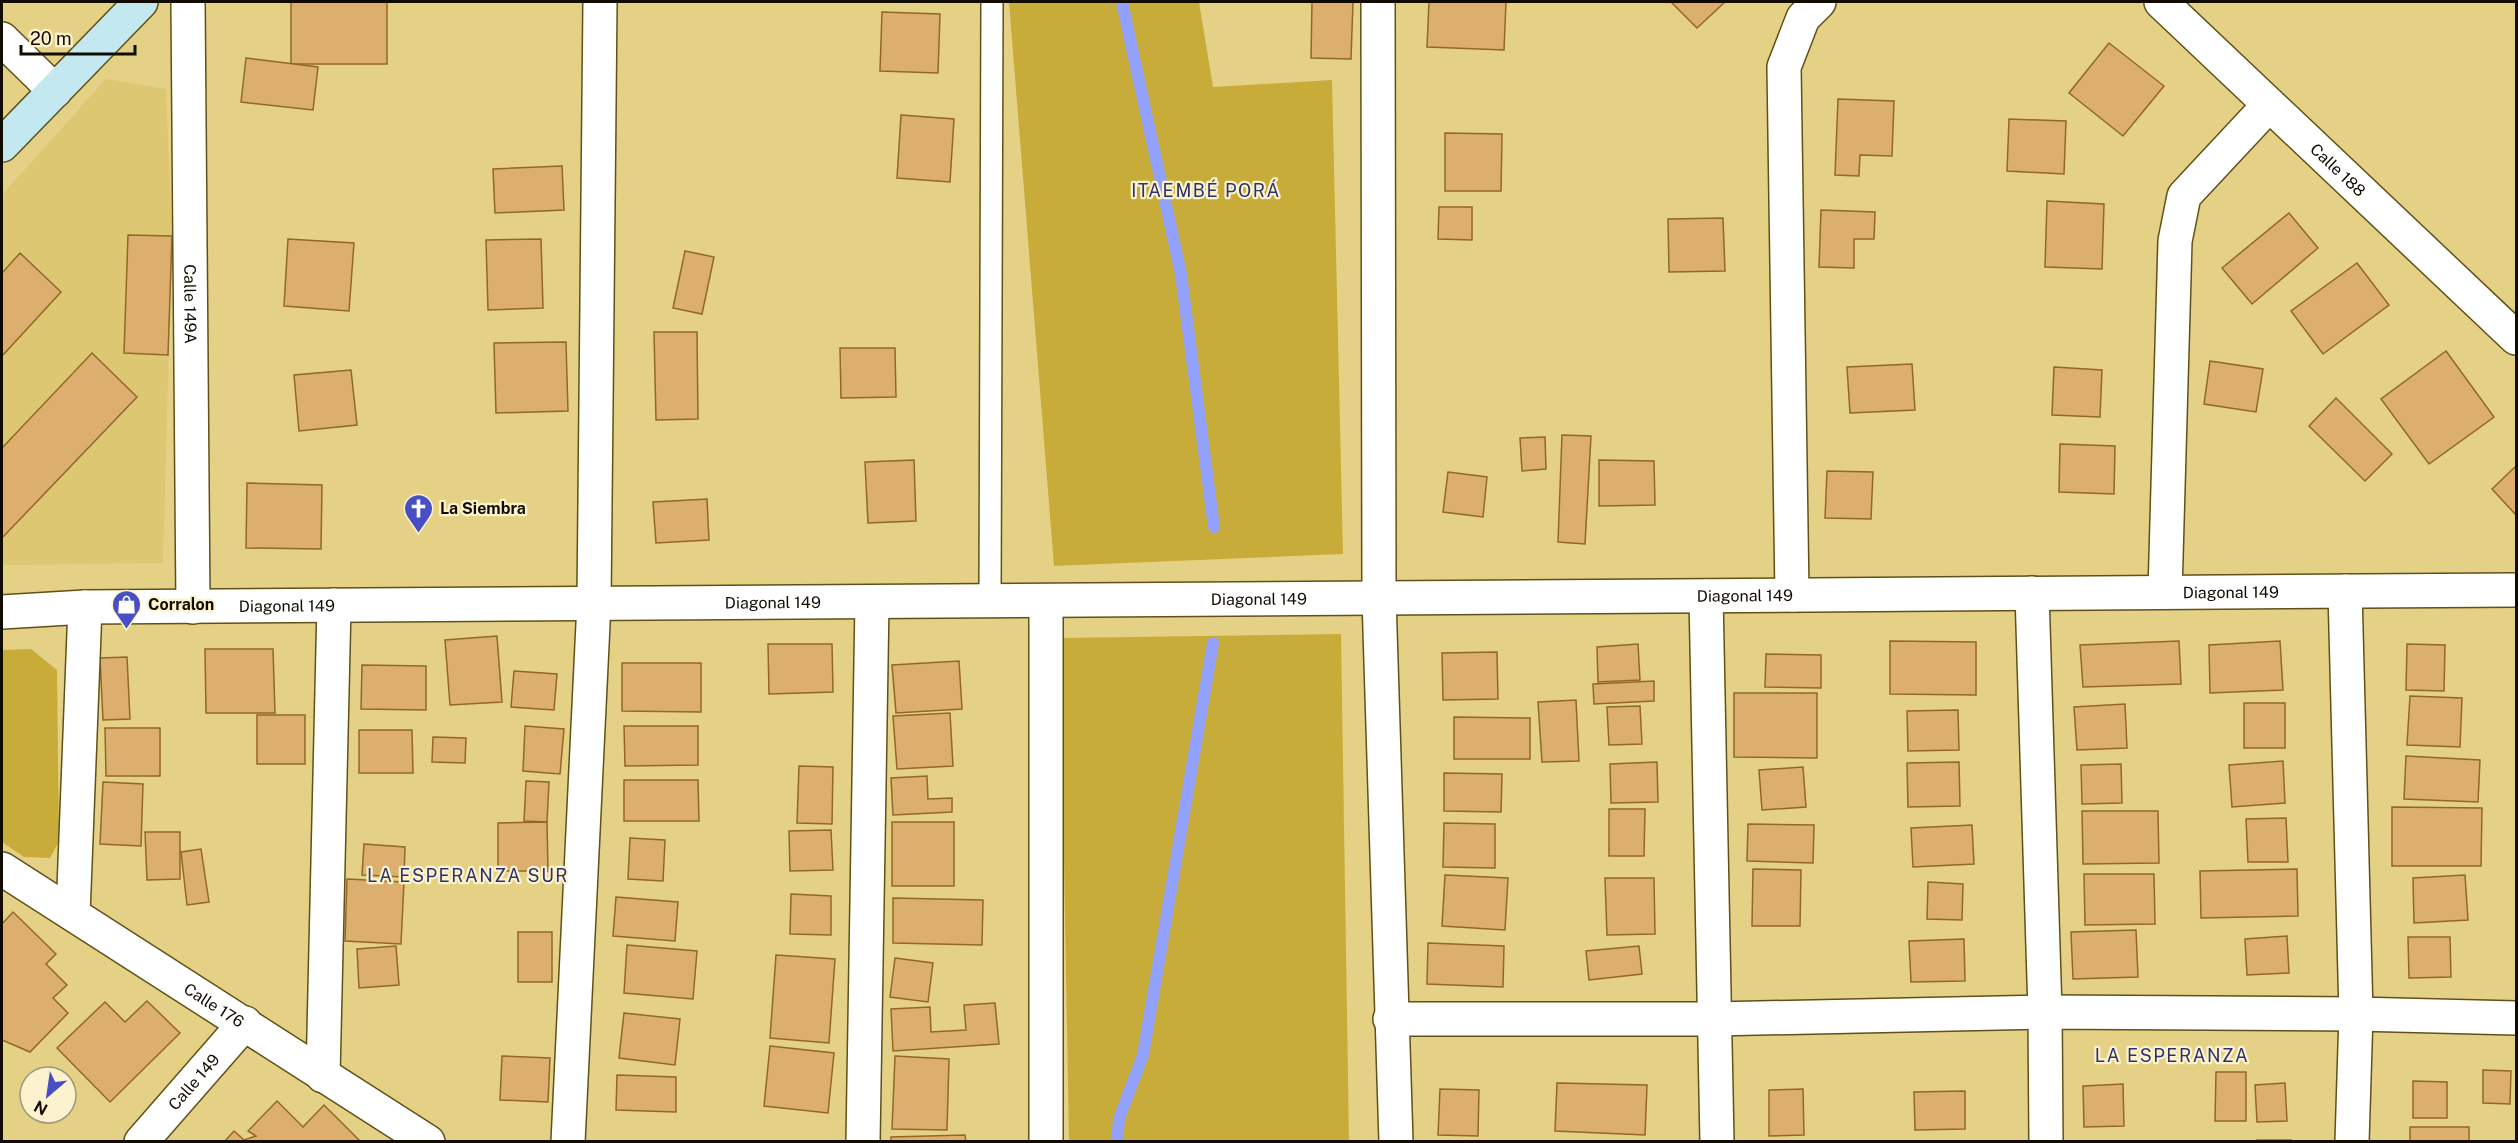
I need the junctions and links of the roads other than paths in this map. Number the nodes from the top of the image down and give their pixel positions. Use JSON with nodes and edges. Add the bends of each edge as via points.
{"nodes":[{"id":1,"x":141,"y":2,"type":"edge"},
{"id":2,"x":188,"y":2,"type":"edge"},
{"id":3,"x":600,"y":2,"type":"edge"},
{"id":4,"x":992,"y":2,"type":"edge"},
{"id":5,"x":1378,"y":2,"type":"edge"},
{"id":6,"x":1819,"y":2,"type":"edge"},
{"id":7,"x":2161,"y":2,"type":"edge"},
{"id":8,"x":2,"y":39,"type":"edge"},
{"id":9,"x":54,"y":91,"type":"junction"},
{"id":10,"x":2269,"y":105,"type":"junction"},
{"id":11,"x":2,"y":145,"type":"edge"},
{"id":12,"x":2517,"y":338,"type":"edge"},
{"id":13,"x":2517,"y":590,"type":"edge"},
{"id":14,"x":2345,"y":591,"type":"junction"},
{"id":15,"x":2165,"y":592,"type":"junction"},
{"id":16,"x":2032,"y":593,"type":"junction"},
{"id":17,"x":1792,"y":595,"type":"junction"},
{"id":18,"x":1706,"y":596,"type":"junction"},
{"id":19,"x":1378,"y":598,"type":"junction"},
{"id":20,"x":1046,"y":600,"type":"junction"},
{"id":21,"x":990,"y":601,"type":"junction"},
{"id":22,"x":872,"y":602,"type":"junction"},
{"id":23,"x":594,"y":603,"type":"junction"},
{"id":24,"x":334,"y":605,"type":"junction"},
{"id":25,"x":85,"y":607,"type":"junction"},
{"id":26,"x":193,"y":607,"type":"junction"},
{"id":27,"x":2,"y":612,"type":"edge"},
{"id":28,"x":2,"y":869,"type":"edge"},
{"id":29,"x":73,"y":914,"type":"junction"},
{"id":30,"x":2045,"y":1012,"type":"junction"},
{"id":31,"x":2356,"y":1014,"type":"junction"},
{"id":32,"x":2517,"y":1018,"type":"edge"},
{"id":33,"x":1390,"y":1019,"type":"junction"},
{"id":34,"x":1714,"y":1019,"type":"junction"},
{"id":35,"x":245,"y":1023,"type":"junction"},
{"id":36,"x":323,"y":1076,"type":"junction"},
{"id":37,"x":141,"y":1142,"type":"edge"},
{"id":38,"x":428,"y":1142,"type":"edge"},
{"id":39,"x":568,"y":1142,"type":"edge"},
{"id":40,"x":863,"y":1142,"type":"edge"},
{"id":41,"x":1046,"y":1142,"type":"edge"},
{"id":42,"x":1396,"y":1142,"type":"edge"},
{"id":43,"x":1717,"y":1142,"type":"edge"},
{"id":44,"x":2046,"y":1142,"type":"edge"},
{"id":45,"x":2352,"y":1142,"type":"edge"}],
"edges":[{"from":1,"to":9,"type":"main road"},
{"from":2,"to":26,"type":"street","name":"Calle 149A"},
{"from":3,"to":23,"type":"street"},
{"from":4,"to":21,"type":"lane"},
{"from":5,"to":19,"type":"street"},
{"from":6,"to":17,"type":"street","via":[[1803,18],[1784,67]]},
{"from":7,"to":10,"type":"street","name":"Calle 188"},
{"from":8,"to":9,"type":"street"},
{"from":9,"to":11,"type":"main road"},
{"from":10,"to":12,"type":"street","name":"Calle 188"},
{"from":10,"to":15,"type":"street","via":[[2184,196],[2175,241]]},
{"from":13,"to":14,"type":"street","name":"Diagonal 149"},
{"from":14,"to":15,"type":"street","name":"Diagonal 149"},
{"from":14,"to":31,"type":"street"},
{"from":15,"to":16,"type":"street","name":"Diagonal 149"},
{"from":16,"to":17,"type":"street","name":"Diagonal 149"},
{"from":16,"to":30,"type":"street"},
{"from":17,"to":18,"type":"street","name":"Diagonal 149"},
{"from":18,"to":19,"type":"street","name":"Diagonal 149"},
{"from":18,"to":34,"type":"street"},
{"from":19,"to":20,"type":"street","name":"Diagonal 149"},
{"from":19,"to":33,"type":"street"},
{"from":20,"to":21,"type":"street","name":"Diagonal 149"},
{"from":20,"to":41,"type":"street"},
{"from":21,"to":22,"type":"street","name":"Diagonal 149"},
{"from":22,"to":23,"type":"street","name":"Diagonal 149"},
{"from":22,"to":40,"type":"street"},
{"from":23,"to":24,"type":"street","name":"Diagonal 149"},
{"from":23,"to":39,"type":"street"},
{"from":24,"to":26,"type":"street","name":"Diagonal 149"},
{"from":24,"to":36,"type":"street"},
{"from":25,"to":26,"type":"street","name":"Diagonal 149"},
{"from":25,"to":27,"type":"street","name":"Diagonal 149"},
{"from":25,"to":29,"type":"street"},
{"from":28,"to":29,"type":"street","name":"Calle 176"},
{"from":29,"to":35,"type":"street","name":"Calle 176"},
{"from":30,"to":31,"type":"street"},
{"from":30,"to":34,"type":"street"},
{"from":30,"to":44,"type":"street"},
{"from":31,"to":32,"type":"street"},
{"from":31,"to":45,"type":"street"},
{"from":33,"to":34,"type":"street"},
{"from":33,"to":42,"type":"street"},
{"from":34,"to":43,"type":"street"},
{"from":35,"to":36,"type":"street","name":"Calle 176"},
{"from":35,"to":37,"type":"street","name":"Calle 149"},
{"from":36,"to":38,"type":"street","name":"Calle 176"}]}
